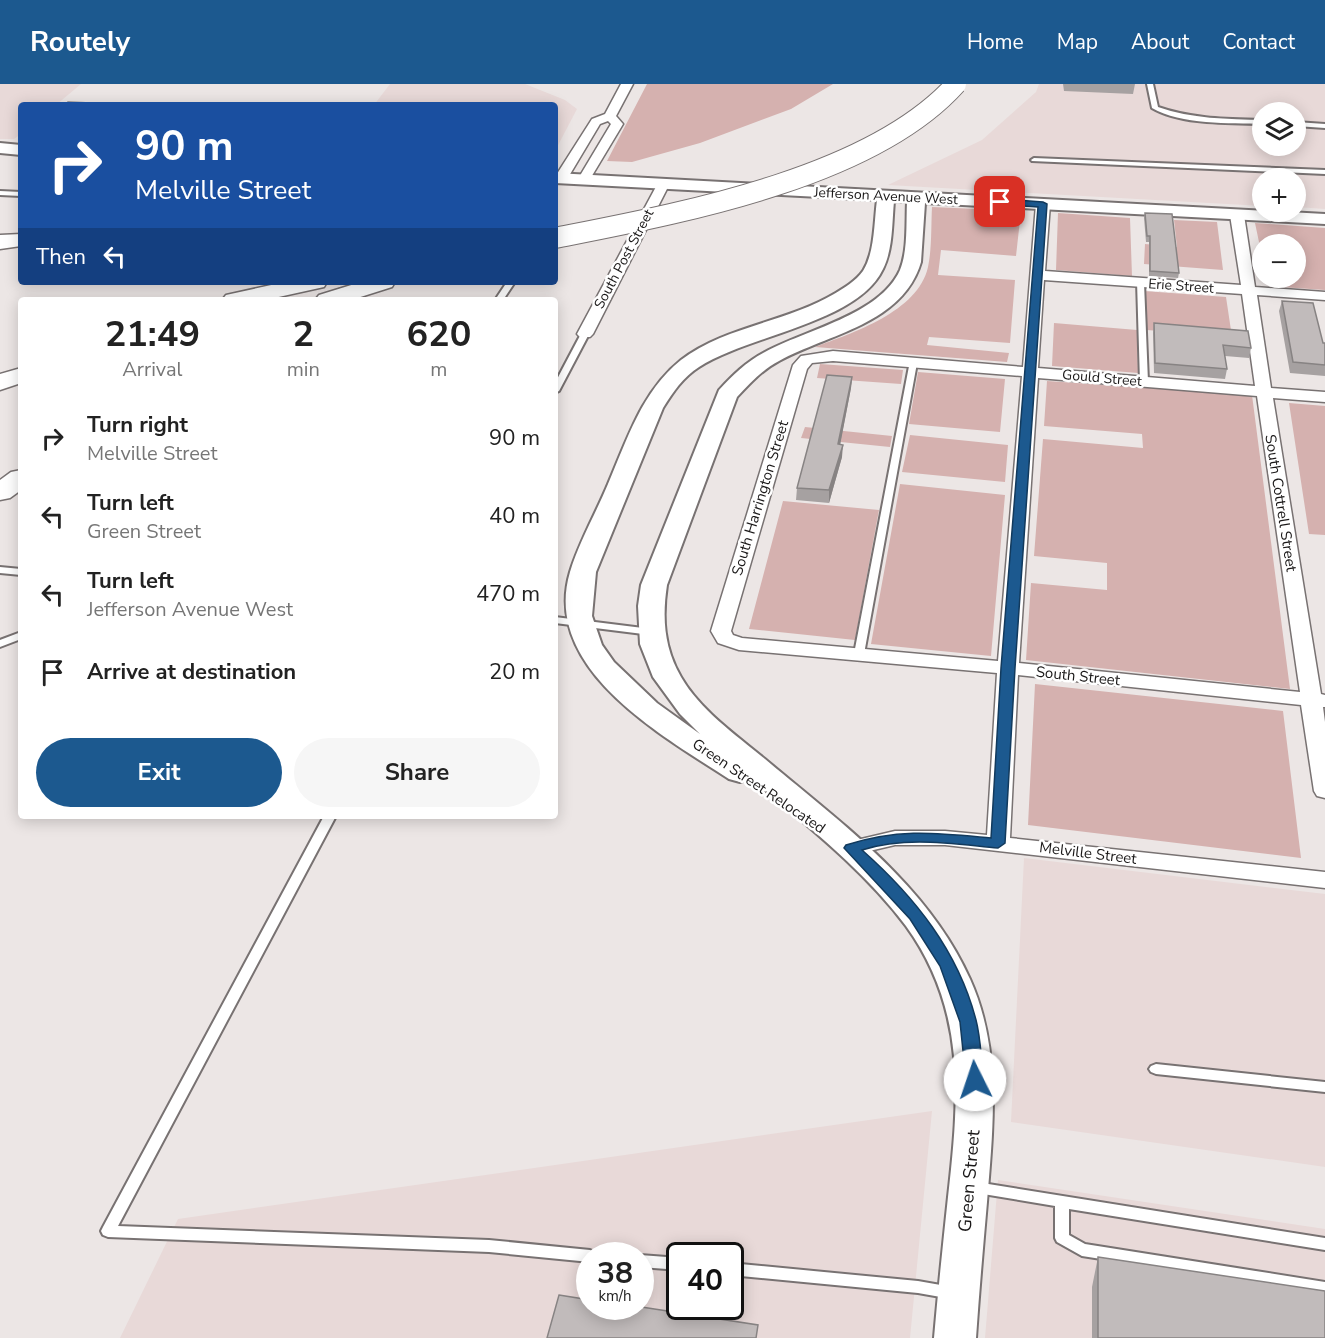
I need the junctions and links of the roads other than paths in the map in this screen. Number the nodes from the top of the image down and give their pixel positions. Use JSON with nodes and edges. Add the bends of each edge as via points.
{"nodes":[{"id":1,"x":627,"y":84,"type":"edge"},
{"id":2,"x":956,"y":84,"type":"edge"},
{"id":3,"x":1150,"y":84,"type":"edge"},
{"id":4,"x":610,"y":116,"type":"junction"},
{"id":5,"x":1252,"y":121,"type":"edge"},
{"id":6,"x":1306,"y":125,"type":"edge"},
{"id":7,"x":1325,"y":126,"type":"edge"},
{"id":8,"x":0,"y":148,"type":"edge"},
{"id":9,"x":18,"y":150,"type":"edge"},
{"id":10,"x":1034,"y":160,"type":"dead end"},
{"id":11,"x":1325,"y":172,"type":"edge"},
{"id":12,"x":558,"y":178,"type":"edge"},
{"id":13,"x":584,"y":179,"type":"junction"},
{"id":14,"x":664,"y":183,"type":"junction"},
{"id":15,"x":0,"y":193,"type":"edge"},
{"id":16,"x":18,"y":194,"type":"edge"},
{"id":17,"x":886,"y":196,"type":"junction"},
{"id":18,"x":916,"y":197,"type":"junction"},
{"id":19,"x":1043,"y":204,"type":"junction"},
{"id":20,"x":1237,"y":215,"type":"junction"},
{"id":21,"x":1325,"y":219,"type":"edge"},
{"id":22,"x":558,"y":237,"type":"edge"},
{"id":23,"x":18,"y":240,"type":"edge"},
{"id":24,"x":0,"y":242,"type":"edge"},
{"id":25,"x":1037,"y":275,"type":"junction"},
{"id":26,"x":1140,"y":283,"type":"junction"},
{"id":27,"x":302,"y":285,"type":"edge"},
{"id":28,"x":374,"y":285,"type":"edge"},
{"id":29,"x":1248,"y":291,"type":"junction"},
{"id":30,"x":1325,"y":296,"type":"edge"},
{"id":31,"x":248,"y":297,"type":"edge"},
{"id":32,"x":336,"y":297,"type":"edge"},
{"id":33,"x":585,"y":334,"type":"joint"},
{"id":34,"x":807,"y":359,"type":"joint"},
{"id":35,"x":913,"y":363,"type":"junction"},
{"id":36,"x":1030,"y":372,"type":"junction"},
{"id":37,"x":18,"y":376,"type":"edge"},
{"id":38,"x":0,"y":382,"type":"edge"},
{"id":39,"x":1144,"y":382,"type":"junction"},
{"id":40,"x":558,"y":385,"type":"edge"},
{"id":41,"x":1263,"y":392,"type":"junction"},
{"id":42,"x":1325,"y":397,"type":"edge"},
{"id":43,"x":18,"y":480,"type":"edge"},
{"id":44,"x":0,"y":492,"type":"edge"},
{"id":45,"x":0,"y":570,"type":"edge"},
{"id":46,"x":18,"y":572,"type":"edge"},
{"id":47,"x":558,"y":620,"type":"edge"},
{"id":48,"x":580,"y":623,"type":"junction"},
{"id":49,"x":651,"y":632,"type":"junction"},
{"id":50,"x":18,"y":635,"type":"edge"},
{"id":51,"x":725,"y":639,"type":"joint"},
{"id":52,"x":0,"y":644,"type":"edge"},
{"id":53,"x":859,"y":654,"type":"junction"},
{"id":54,"x":1008,"y":668,"type":"junction"},
{"id":55,"x":1318,"y":701,"type":"edge"},
{"id":56,"x":1325,"y":791,"type":"edge"},
{"id":57,"x":328,"y":819,"type":"edge"},
{"id":58,"x":998,"y":843,"type":"junction"},
{"id":59,"x":852,"y":848,"type":"junction"},
{"id":60,"x":1325,"y":880,"type":"edge"},
{"id":61,"x":1156,"y":1069,"type":"dead end"},
{"id":62,"x":1325,"y":1087,"type":"edge"},
{"id":63,"x":968,"y":1187,"type":"junction"},
{"id":64,"x":1062,"y":1202,"type":"junction"},
{"id":65,"x":1325,"y":1244,"type":"edge"},
{"id":66,"x":576,"y":1255,"type":"edge"},
{"id":67,"x":744,"y":1270,"type":"edge"},
{"id":68,"x":1325,"y":1287,"type":"edge"},
{"id":69,"x":958,"y":1294,"type":"junction"},
{"id":70,"x":955,"y":1338,"type":"edge"}],
"edges":[{"from":1,"to":4,"type":"street"},
{"from":2,"to":22,"type":"highway","bridge":true,"via":[[939,105],[909,126],[849,157],[793,179],[701,207]]},
{"from":3,"to":5,"type":"lane","via":[[1155,108],[1202,118]]},
{"from":4,"to":12,"type":"street","via":[[596,122]]},
{"from":4,"to":13,"type":"street","via":[[617,124]]},
{"from":6,"to":7,"type":"lane"},
{"from":8,"to":9,"type":"street"},
{"from":10,"to":11,"type":"lane"},
{"from":12,"to":13,"type":"street","name":"Jefferson Avenue West"},
{"from":13,"to":14,"type":"street","name":"Jefferson Avenue West"},
{"from":14,"to":17,"type":"street","name":"Jefferson Avenue West"},
{"from":14,"to":33,"type":"street","name":"South Post Street"},
{"from":15,"to":16,"type":"lane"},
{"from":17,"to":18,"type":"street","name":"Jefferson Avenue West"},
{"from":17,"to":48,"type":"street","name":"Green Street Relocated","via":[[874,267],[855,290],[819,312],[719,347],[678,373],[660,393],[583,572]]},
{"from":18,"to":19,"type":"street","name":"Jefferson Avenue West"},
{"from":18,"to":49,"type":"street","name":"Green Street Relocated","via":[[912,262],[899,289],[857,319],[767,358],[748,371],[727,395],[654,585]]},
{"from":19,"to":20,"type":"street","name":"Jefferson Avenue West"},
{"from":19,"to":25,"type":"street"},
{"from":20,"to":21,"type":"street","name":"Jefferson Avenue West"},
{"from":20,"to":29,"type":"street","name":"South Cottrell Street"},
{"from":23,"to":24,"type":"highway"},
{"from":25,"to":26,"type":"street","name":"Erie Street"},
{"from":25,"to":36,"type":"street"},
{"from":26,"to":29,"type":"street","name":"Erie Street"},
{"from":26,"to":39,"type":"lane"},
{"from":27,"to":31,"type":"highway"},
{"from":28,"to":32,"type":"highway"},
{"from":29,"to":30,"type":"street","name":"Erie Street"},
{"from":29,"to":41,"type":"street","name":"South Cottrell Street"},
{"from":33,"to":40,"type":"lane"},
{"from":34,"to":35,"type":"street","name":"Gould Street","via":[[833,356]]},
{"from":34,"to":51,"type":"street","name":"South Harrington Street","via":[[799,368],[722,628]]},
{"from":35,"to":36,"type":"street","name":"Gould Street"},
{"from":35,"to":53,"type":"lane"},
{"from":36,"to":39,"type":"street","name":"Gould Street"},
{"from":36,"to":54,"type":"street"},
{"from":37,"to":38,"type":"highway"},
{"from":39,"to":41,"type":"street","name":"Gould Street"},
{"from":41,"to":42,"type":"street","name":"Gould Street"},
{"from":41,"to":55,"type":"street","name":"South Cottrell Street"},
{"from":43,"to":44,"type":"highway"},
{"from":45,"to":46,"type":"lane"},
{"from":47,"to":48,"type":"lane"},
{"from":48,"to":49,"type":"lane"},
{"from":48,"to":59,"type":"street","name":"Green Street Relocated","via":[[603,665],[641,705]]},
{"from":49,"to":59,"type":"street","name":"Green Street Relocated","via":[[657,658],[692,710]]},
{"from":50,"to":52,"type":"lane"},
{"from":51,"to":53,"type":"street","name":"South Street","via":[[739,644]]},
{"from":53,"to":54,"type":"street","name":"South Street"},
{"from":54,"to":55,"type":"street","name":"South Street"},
{"from":54,"to":58,"type":"street"},
{"from":55,"to":56,"type":"street","name":"South Cottrell Street"},
{"from":57,"to":66,"type":"lane","via":[[108,1231],[489,1246]]},
{"from":58,"to":59,"type":"street","name":"Melville Street","via":[[916,836],[877,840]]},
{"from":58,"to":60,"type":"street","name":"Melville Street"},
{"from":59,"to":63,"type":"street","name":"Green Street","via":[[916,915],[935,941],[961,997],[975,1080]]},
{"from":61,"to":62,"type":"lane"},
{"from":63,"to":64,"type":"lane"},
{"from":63,"to":69,"type":"street","name":"Green Street"},
{"from":64,"to":65,"type":"lane"},
{"from":64,"to":68,"type":"lane","via":[[1062,1238],[1082,1250]]},
{"from":67,"to":69,"type":"lane"},
{"from":69,"to":70,"type":"street","name":"Green Street"}]}
